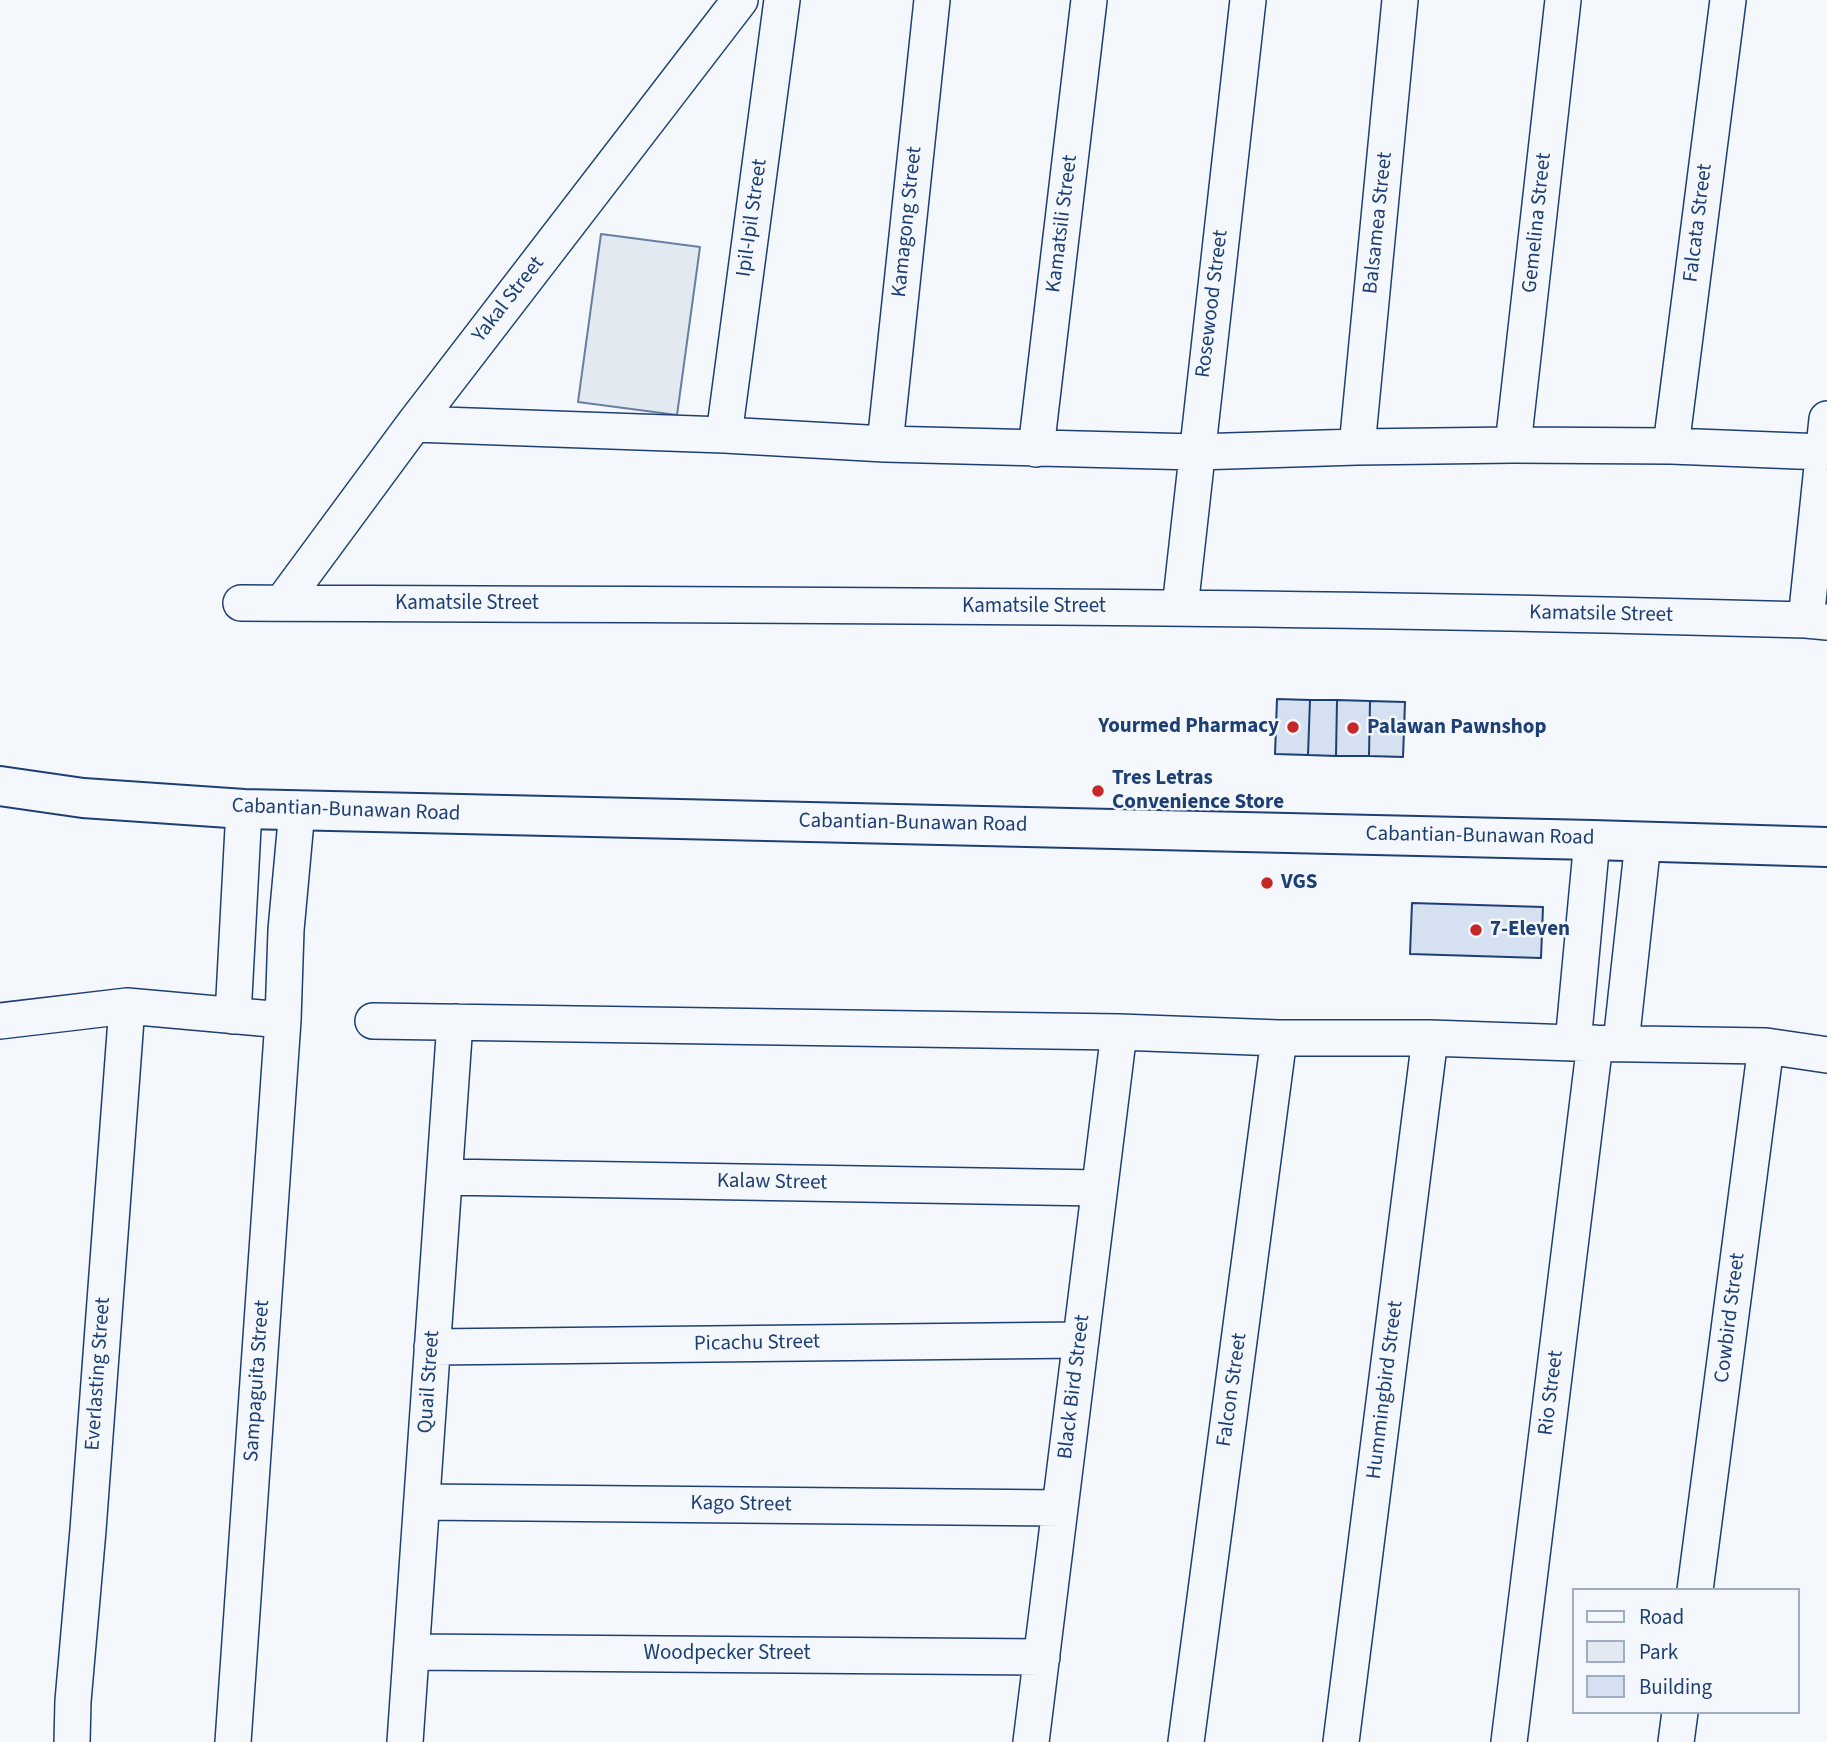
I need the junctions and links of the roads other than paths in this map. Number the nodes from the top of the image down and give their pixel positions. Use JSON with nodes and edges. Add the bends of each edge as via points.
{"nodes":[{"id":1,"x":740,"y":0,"type":"edge"},
{"id":2,"x":782,"y":0,"type":"edge"},
{"id":3,"x":932,"y":0,"type":"edge"},
{"id":4,"x":1089,"y":0,"type":"edge"},
{"id":5,"x":1248,"y":0,"type":"edge"},
{"id":6,"x":1400,"y":0,"type":"edge"},
{"id":7,"x":1563,"y":0,"type":"edge"},
{"id":8,"x":1728,"y":0,"type":"edge"},
{"id":9,"x":414,"y":424,"type":"junction"},
{"id":10,"x":724,"y":435,"type":"junction"},
{"id":11,"x":1825,"y":436,"type":"edge"},
{"id":12,"x":885,"y":444,"type":"junction"},
{"id":13,"x":1513,"y":445,"type":"junction"},
{"id":14,"x":1671,"y":446,"type":"junction"},
{"id":15,"x":1357,"y":447,"type":"junction"},
{"id":16,"x":1036,"y":449,"type":"junction"},
{"id":17,"x":1196,"y":452,"type":"junction"},
{"id":18,"x":241,"y":603,"type":"dead end"},
{"id":19,"x":282,"y":603,"type":"junction"},
{"id":20,"x":1180,"y":608,"type":"junction"},
{"id":21,"x":1816,"y":621,"type":"edge"},
{"id":22,"x":0,"y":786,"type":"edge"},
{"id":23,"x":244,"y":809,"type":"junction"},
{"id":24,"x":297,"y":810,"type":"junction"},
{"id":25,"x":1592,"y":840,"type":"junction"},
{"id":26,"x":1643,"y":842,"type":"junction"},
{"id":27,"x":1827,"y":847,"type":"edge"},
{"id":28,"x":127,"y":1006,"type":"junction"},
{"id":29,"x":233,"y":1016,"type":"junction"},
{"id":30,"x":283,"y":1020,"type":"junction"},
{"id":31,"x":0,"y":1021,"type":"edge"},
{"id":32,"x":373,"y":1021,"type":"dead end"},
{"id":33,"x":455,"y":1022,"type":"junction"},
{"id":34,"x":1119,"y":1032,"type":"junction"},
{"id":35,"x":1279,"y":1038,"type":"junction"},
{"id":36,"x":1430,"y":1038,"type":"junction"},
{"id":37,"x":1596,"y":1043,"type":"junction"},
{"id":38,"x":1766,"y":1046,"type":"junction"},
{"id":39,"x":1827,"y":1055,"type":"edge"},
{"id":40,"x":445,"y":1177,"type":"junction"},
{"id":41,"x":1099,"y":1188,"type":"junction"},
{"id":42,"x":1081,"y":1340,"type":"junction"},
{"id":43,"x":432,"y":1347,"type":"junction"},
{"id":44,"x":422,"y":1502,"type":"junction"},
{"id":45,"x":1060,"y":1508,"type":"junction"},
{"id":46,"x":1695,"y":1588,"type":"edge"},
{"id":47,"x":412,"y":1652,"type":"junction"},
{"id":48,"x":1042,"y":1657,"type":"junction"},
{"id":49,"x":1679,"y":1714,"type":"edge"},
{"id":50,"x":72,"y":1742,"type":"edge"},
{"id":51,"x":233,"y":1742,"type":"edge"},
{"id":52,"x":405,"y":1742,"type":"edge"},
{"id":53,"x":1031,"y":1742,"type":"edge"},
{"id":54,"x":1186,"y":1742,"type":"edge"},
{"id":55,"x":1341,"y":1742,"type":"edge"},
{"id":56,"x":1509,"y":1742,"type":"edge"},
{"id":57,"x":1676,"y":1742,"type":"edge"}],
"edges":[{"from":1,"to":9,"type":"street","name":"Yakal Street"},
{"from":2,"to":10,"type":"street","name":"Ipil-Ipil Street"},
{"from":3,"to":12,"type":"street","name":"Kamagong Street"},
{"from":4,"to":16,"type":"street","name":"Kamatsili Street"},
{"from":5,"to":17,"type":"street","name":"Rosewood Street"},
{"from":6,"to":15,"type":"street","name":"Balsamea Street"},
{"from":7,"to":13,"type":"street","name":"Gemelina Street"},
{"from":8,"to":14,"type":"street","name":"Falcata Street"},
{"from":9,"to":10,"type":"street"},
{"from":9,"to":19,"type":"street","name":"Yakal Street"},
{"from":10,"to":12,"type":"street"},
{"from":11,"to":14,"type":"street"},
{"from":11,"to":21,"type":"street"},
{"from":12,"to":16,"type":"street"},
{"from":13,"to":14,"type":"street"},
{"from":13,"to":15,"type":"street"},
{"from":15,"to":17,"type":"street"},
{"from":16,"to":17,"type":"street"},
{"from":17,"to":20,"type":"street","name":"Rosewood Street"},
{"from":18,"to":19,"type":"street","name":"Kamatsile Street"},
{"from":19,"to":20,"type":"street","name":"Kamatsile Street"},
{"from":20,"to":21,"type":"street","name":"Kamatsile Street"},
{"from":22,"to":23,"type":"main road","name":"Cabantian-Bunawan Road","via":[[83,798]]},
{"from":23,"to":24,"type":"main road","name":"Cabantian-Bunawan Road"},
{"from":23,"to":29,"type":"street"},
{"from":24,"to":25,"type":"main road","name":"Cabantian-Bunawan Road"},
{"from":24,"to":30,"type":"street","name":"Sampaguita Street"},
{"from":25,"to":26,"type":"main road","name":"Cabantian-Bunawan Road"},
{"from":25,"to":37,"type":"street"},
{"from":26,"to":27,"type":"main road","name":"Cabantian-Bunawan Road"},
{"from":26,"to":37,"type":"street"},
{"from":28,"to":29,"type":"street"},
{"from":28,"to":31,"type":"street"},
{"from":28,"to":50,"type":"street","name":"Everlasting Street"},
{"from":29,"to":30,"type":"street"},
{"from":30,"to":51,"type":"street","name":"Sampaguita Street"},
{"from":32,"to":33,"type":"street"},
{"from":33,"to":34,"type":"street"},
{"from":33,"to":40,"type":"street","name":"Quail Street"},
{"from":34,"to":35,"type":"street"},
{"from":34,"to":41,"type":"street","name":"Black Bird Street"},
{"from":35,"to":36,"type":"street"},
{"from":35,"to":54,"type":"street","name":"Falcon Street"},
{"from":36,"to":37,"type":"street"},
{"from":36,"to":55,"type":"street","name":"Hummingbird Street"},
{"from":37,"to":38,"type":"street"},
{"from":37,"to":56,"type":"street","name":"Rio Street"},
{"from":38,"to":39,"type":"street"},
{"from":38,"to":46,"type":"street","name":"Cowbird Street"},
{"from":40,"to":41,"type":"street","name":"Kalaw Street"},
{"from":40,"to":43,"type":"street","name":"Quail Street"},
{"from":41,"to":42,"type":"street","name":"Black Bird Street"},
{"from":42,"to":43,"type":"street","name":"Picachu Street"},
{"from":42,"to":45,"type":"street","name":"Black Bird Street"},
{"from":43,"to":44,"type":"street","name":"Quail Street"},
{"from":44,"to":45,"type":"street","name":"Kago Street"},
{"from":44,"to":47,"type":"street","name":"Quail Street"},
{"from":45,"to":48,"type":"street","name":"Black Bird Street"},
{"from":47,"to":48,"type":"street","name":"Woodpecker Street"},
{"from":47,"to":52,"type":"street","name":"Quail Street"},
{"from":48,"to":53,"type":"street","name":"Black Bird Street"},
{"from":49,"to":57,"type":"street"}]}
